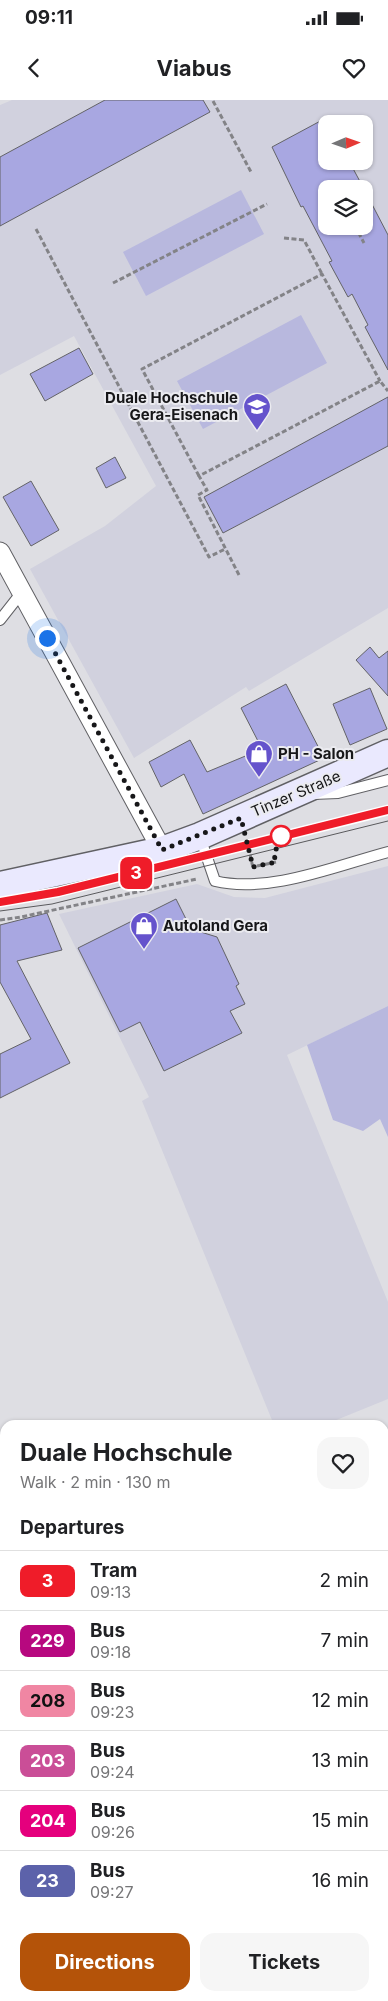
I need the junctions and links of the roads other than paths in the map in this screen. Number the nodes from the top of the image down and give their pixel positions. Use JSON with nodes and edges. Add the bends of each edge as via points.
{"nodes":[{"id":1,"x":0,"y":552,"type":"edge"},
{"id":2,"x":22,"y":592,"type":"junction"},
{"id":3,"x":0,"y":620,"type":"edge"},
{"id":4,"x":388,"y":753,"type":"edge"},
{"id":5,"x":388,"y":780,"type":"edge"},
{"id":6,"x":298,"y":793,"type":"junction"},
{"id":7,"x":200,"y":836,"type":"junction"},
{"id":8,"x":162,"y":850,"type":"junction"},
{"id":9,"x":388,"y":852,"type":"edge"},
{"id":10,"x":0,"y":885,"type":"edge"}],
"edges":[{"from":1,"to":2,"type":"street"},
{"from":2,"to":3,"type":"lane"},
{"from":2,"to":8,"type":"street"},
{"from":4,"to":6,"type":"street","name":"Tinzer Straße"},
{"from":5,"to":6,"type":"lane","via":[[323,795]]},
{"from":6,"to":7,"type":"street","name":"Tinzer Straße"},
{"from":7,"to":8,"type":"street","name":"Tinzer Straße"},
{"from":7,"to":9,"type":"lane","via":[[215,881],[257,885]]},
{"from":8,"to":10,"type":"street","name":"Tinzer Straße"}]}
